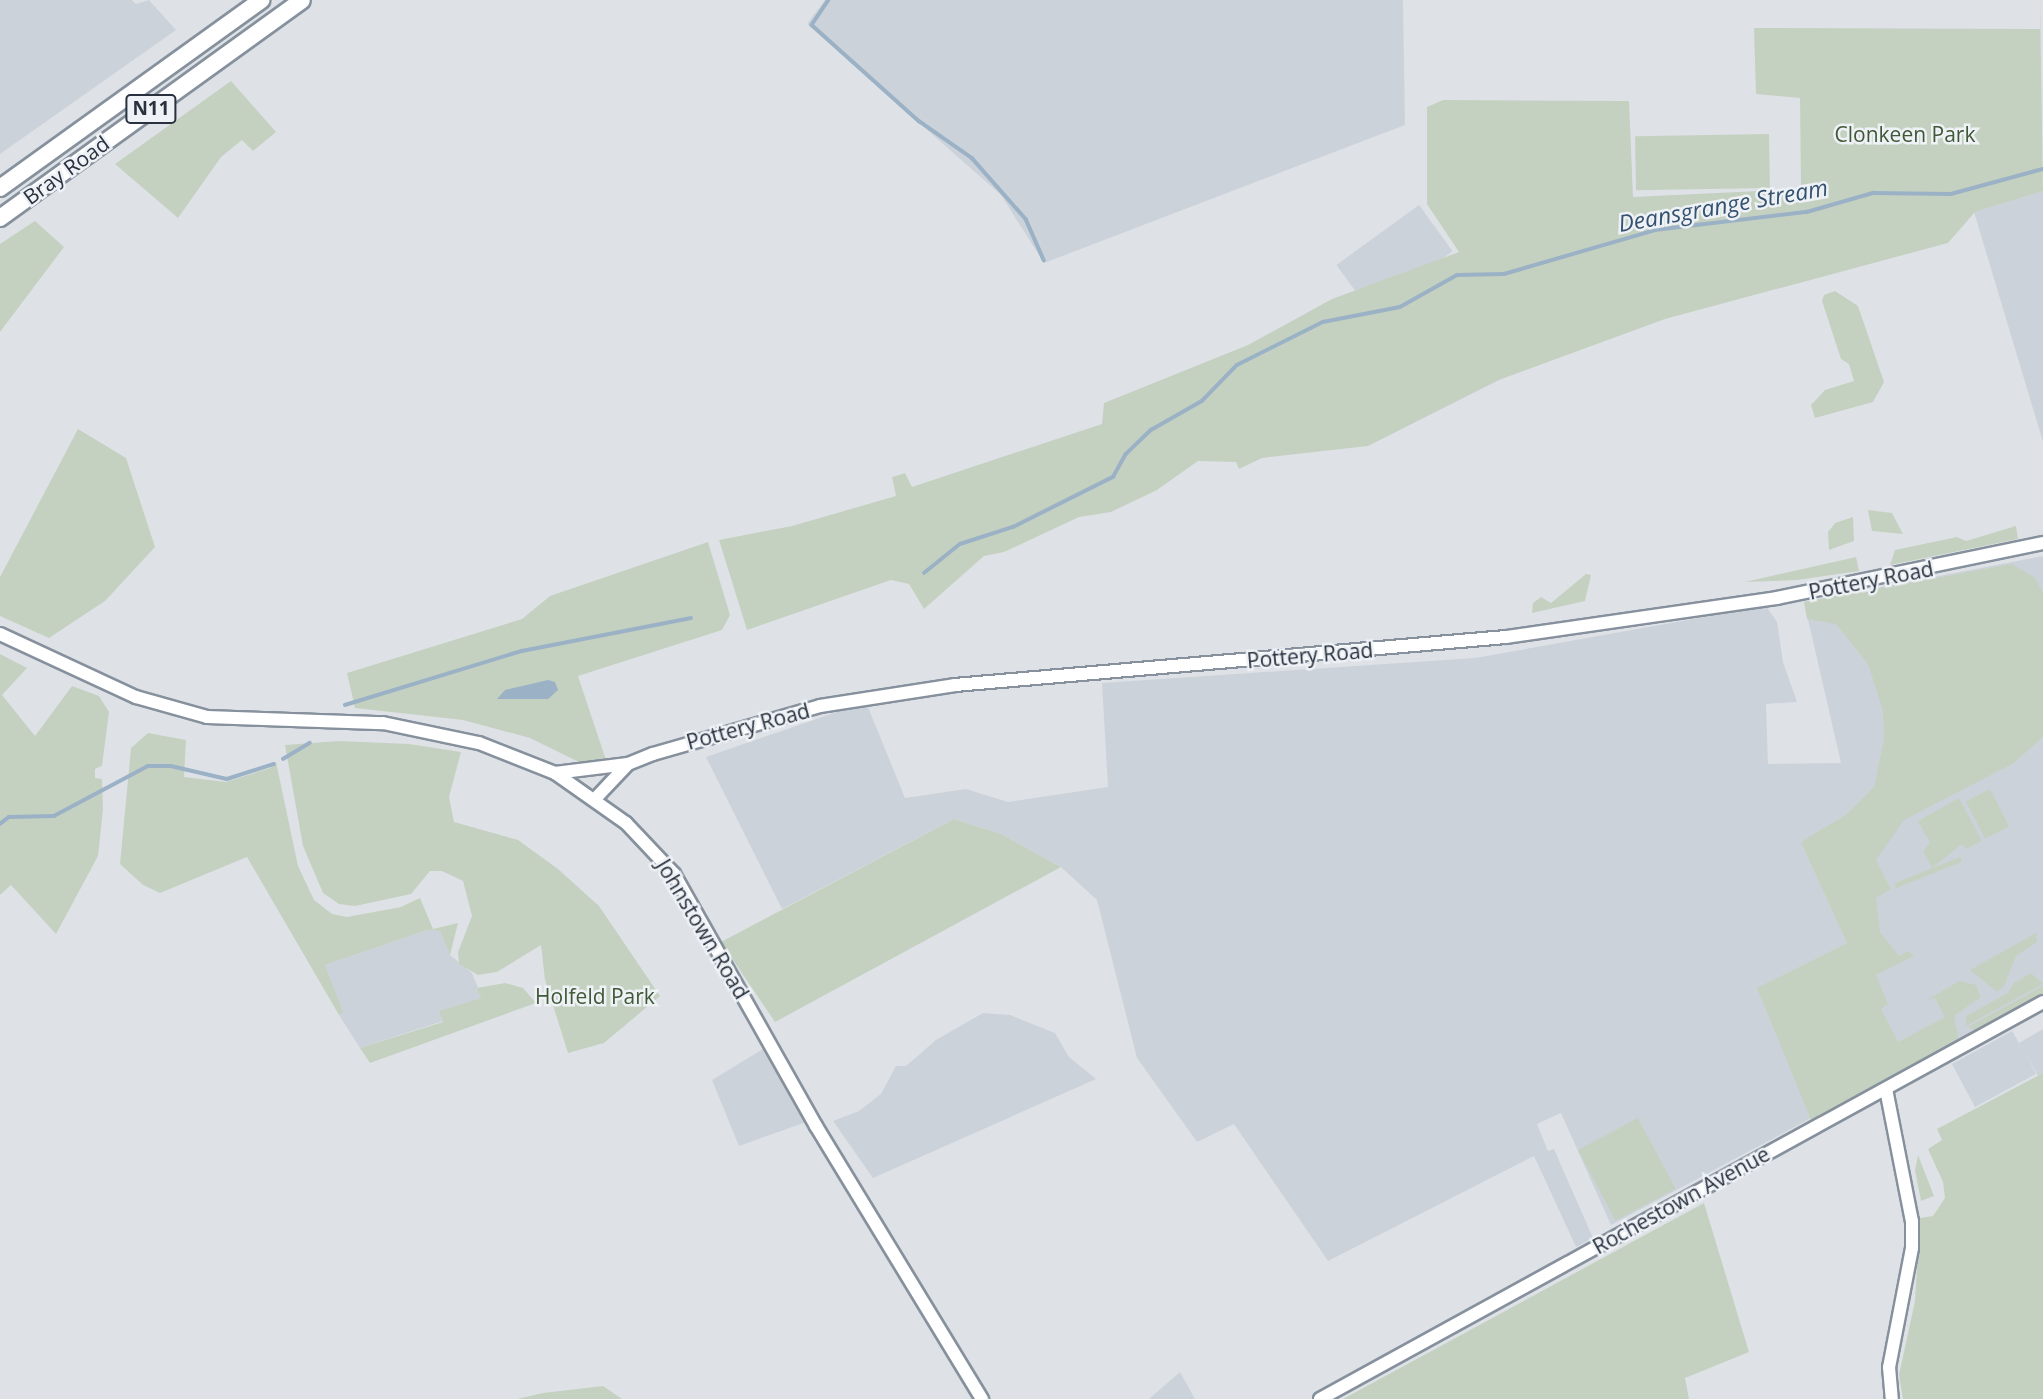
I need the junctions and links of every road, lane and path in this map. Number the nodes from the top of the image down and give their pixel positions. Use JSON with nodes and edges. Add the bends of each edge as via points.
{"nodes":[{"id":1,"x":262,"y":0,"type":"edge"},
{"id":2,"x":302,"y":0,"type":"edge"},
{"id":3,"x":0,"y":188,"type":"edge"},
{"id":4,"x":0,"y":218,"type":"edge"},
{"id":5,"x":2043,"y":543,"type":"edge"},
{"id":6,"x":0,"y":634,"type":"edge"},
{"id":7,"x":628,"y":764,"type":"junction"},
{"id":8,"x":555,"y":773,"type":"junction"},
{"id":9,"x":594,"y":800,"type":"junction"},
{"id":10,"x":2043,"y":1002,"type":"edge"},
{"id":11,"x":1886,"y":1088,"type":"junction"},
{"id":12,"x":982,"y":1399,"type":"edge"},
{"id":13,"x":1321,"y":1399,"type":"edge"},
{"id":14,"x":1892,"y":1399,"type":"edge"}],
"edges":[{"from":1,"to":3,"type":"highway","name":"Bray Road","number":"N11"},
{"from":2,"to":4,"type":"highway","name":"Bray Road","number":"N11"},
{"from":5,"to":7,"type":"street","name":"Pottery Road","via":[[1777,598],[1506,637],[955,685],[876,696],[698,738]]},
{"from":6,"to":8,"type":"street","name":"Johnstown Road","via":[[127,694],[215,718],[371,722],[417,728],[479,743]]},
{"from":7,"to":8,"type":"street"},
{"from":7,"to":9,"type":"street","name":"Pottery Road"},
{"from":8,"to":9,"type":"street","name":"Johnstown Road"},
{"from":9,"to":12,"type":"street","name":"Johnstown Road","via":[[638,834],[674,874],[816,1126]]},
{"from":10,"to":11,"type":"street","name":"Rochestown Avenue"},
{"from":11,"to":13,"type":"street","name":"Rochestown Avenue"},
{"from":11,"to":14,"type":"street","via":[[1912,1221],[1912,1248],[1889,1367]]}]}
